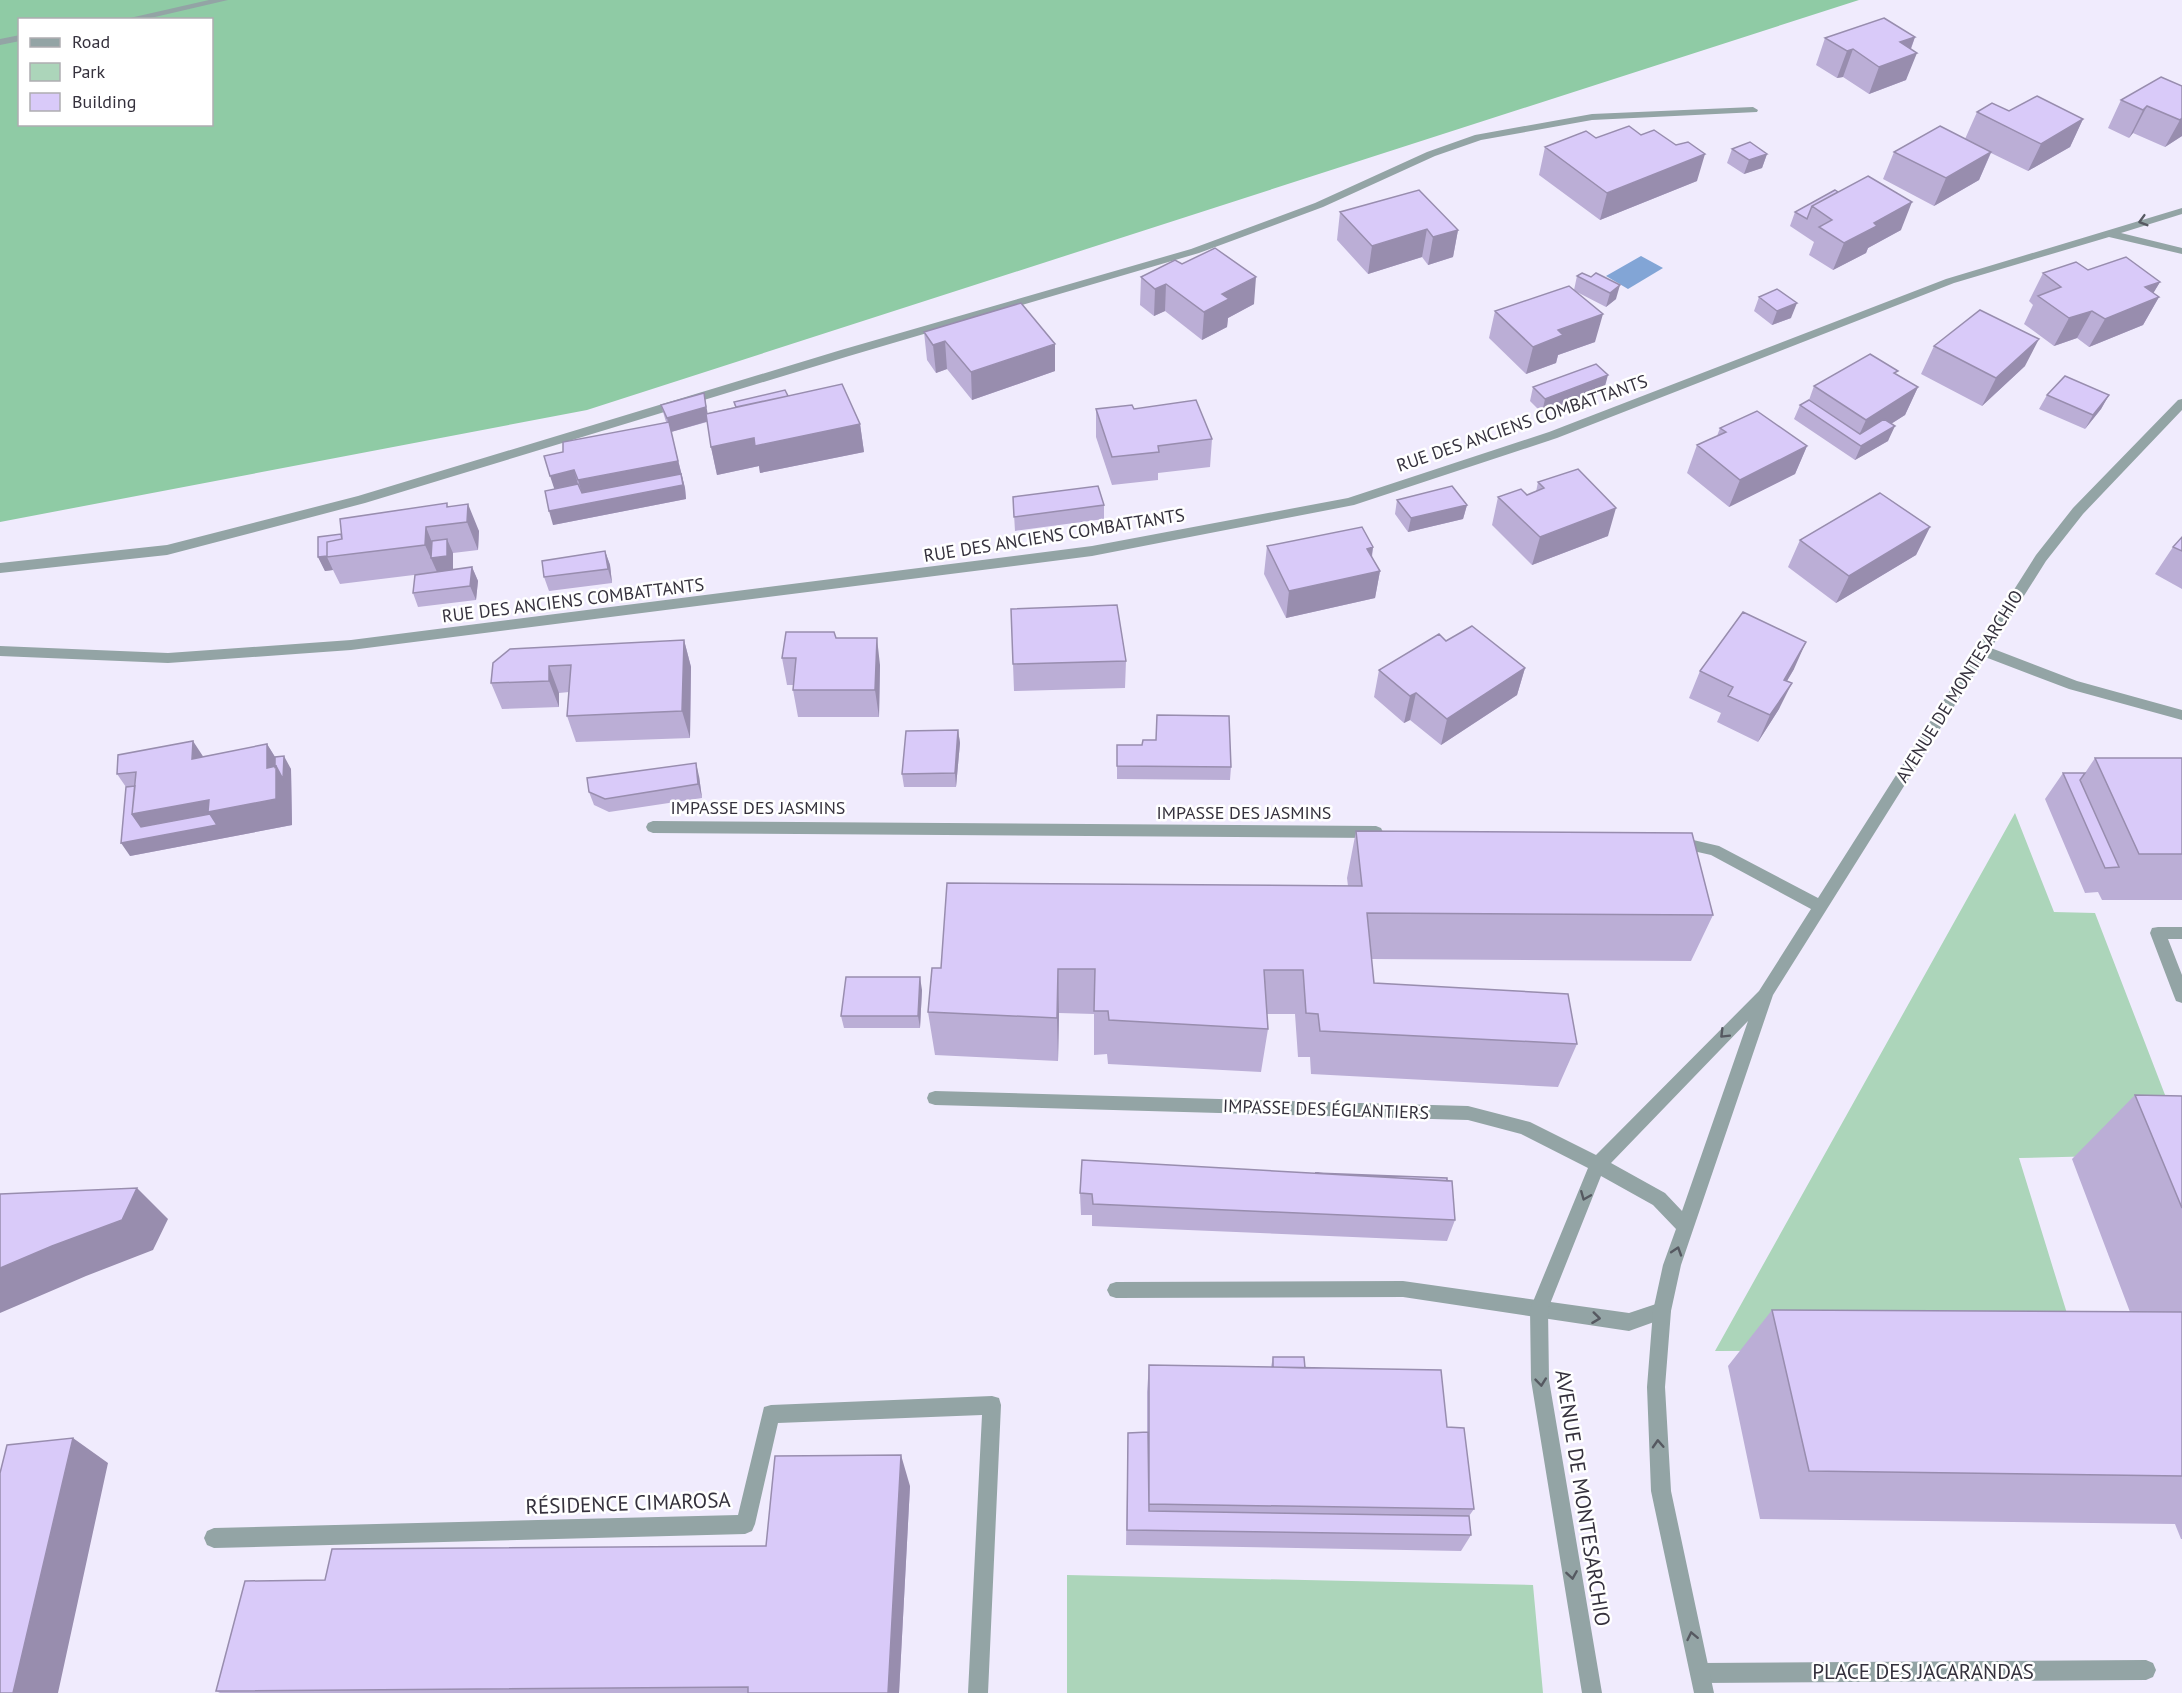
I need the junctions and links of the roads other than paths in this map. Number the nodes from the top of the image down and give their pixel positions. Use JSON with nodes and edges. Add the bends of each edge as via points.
{"nodes":[{"id":1,"x":223,"y":0,"type":"edge"},
{"id":2,"x":135,"y":18,"type":"edge"},
{"id":3,"x":18,"y":38,"type":"edge"},
{"id":4,"x":0,"y":42,"type":"edge"},
{"id":5,"x":1753,"y":110,"type":"dead end"},
{"id":6,"x":2182,"y":210,"type":"edge"},
{"id":7,"x":2105,"y":232,"type":"junction"},
{"id":8,"x":2182,"y":251,"type":"edge"},
{"id":9,"x":2182,"y":404,"type":"edge"},
{"id":10,"x":0,"y":568,"type":"edge"},
{"id":11,"x":1981,"y":650,"type":"junction"},
{"id":12,"x":0,"y":651,"type":"edge"},
{"id":13,"x":2182,"y":715,"type":"edge"},
{"id":14,"x":653,"y":827,"type":"dead end"},
{"id":15,"x":1396,"y":832,"type":"edge"},
{"id":16,"x":1656,"y":838,"type":"edge"},
{"id":17,"x":1820,"y":907,"type":"junction"},
{"id":18,"x":2182,"y":933,"type":"edge"},
{"id":19,"x":1766,"y":993,"type":"junction"},
{"id":20,"x":2182,"y":996,"type":"edge"},
{"id":21,"x":935,"y":1098,"type":"dead end"},
{"id":22,"x":1597,"y":1166,"type":"junction"},
{"id":23,"x":1685,"y":1226,"type":"junction"},
{"id":24,"x":1116,"y":1290,"type":"dead end"},
{"id":25,"x":1539,"y":1309,"type":"junction"},
{"id":26,"x":1662,"y":1311,"type":"junction"},
{"id":27,"x":214,"y":1538,"type":"dead end"},
{"id":28,"x":2146,"y":1670,"type":"dead end"},
{"id":29,"x":1702,"y":1683,"type":"edge"},
{"id":30,"x":978,"y":1693,"type":"edge"},
{"id":31,"x":1592,"y":1693,"type":"edge"}],
"edges":[{"from":1,"to":2,"type":"street"},
{"from":3,"to":4,"type":"street"},
{"from":5,"to":10,"type":"street","via":[[1592,117],[1479,137],[1431,154],[1319,205],[1195,251],[845,352],[360,501],[167,550]]},
{"from":6,"to":7,"type":"street","name":"RUE DES ANCIENS COMBATTANTS","one_way":true},
{"from":7,"to":8,"type":"street"},
{"from":7,"to":12,"type":"street","name":"RUE DES ANCIENS COMBATTANTS","via":[[1950,281],[1553,435],[1349,502],[1092,551],[351,645],[168,658]]},
{"from":9,"to":11,"type":"street","name":"AVENUE DE MONTESARCHIO","via":[[2078,511],[2041,558]]},
{"from":11,"to":13,"type":"street","via":[[2074,685]]},
{"from":11,"to":17,"type":"street","name":"AVENUE DE MONTESARCHIO"},
{"from":14,"to":15,"type":"street","name":"IMPASSE DES JASMINS"},
{"from":16,"to":17,"type":"street","via":[[1714,850]]},
{"from":17,"to":19,"type":"street","name":"AVENUE DE MONTESARCHIO"},
{"from":18,"to":20,"type":"street","via":[[2158,933]]},
{"from":19,"to":22,"type":"street","name":"AVENUE DE MONTESARCHIO","one_way":true},
{"from":19,"to":23,"type":"street","name":"AVENUE DE MONTESARCHIO"},
{"from":21,"to":22,"type":"street","name":"IMPASSE DES ÉGLANTIERS","via":[[1468,1113],[1524,1127]]},
{"from":22,"to":23,"type":"street","name":"IMPASSE DES ÉGLANTIERS","via":[[1659,1198]]},
{"from":22,"to":25,"type":"street","name":"AVENUE DE MONTESARCHIO","one_way":true},
{"from":26,"to":23,"type":"street","name":"AVENUE DE MONTESARCHIO","one_way":true},
{"from":24,"to":25,"type":"street","via":[[1403,1289]]},
{"from":25,"to":26,"type":"street","one_way":true,"via":[[1629,1322]]},
{"from":25,"to":31,"type":"street","name":"AVENUE DE MONTESARCHIO","one_way":true,"via":[[1540,1380]]},
{"from":29,"to":26,"type":"street","name":"AVENUE DE MONTESARCHIO","one_way":true,"via":[[1660,1491],[1656,1387]]},
{"from":27,"to":30,"type":"street","name":"RÉSIDENCE CIMAROSA","via":[[745,1524],[771,1414],[992,1405]]},
{"from":28,"to":29,"type":"street","name":"PLACE DES JACARANDAS"}]}
